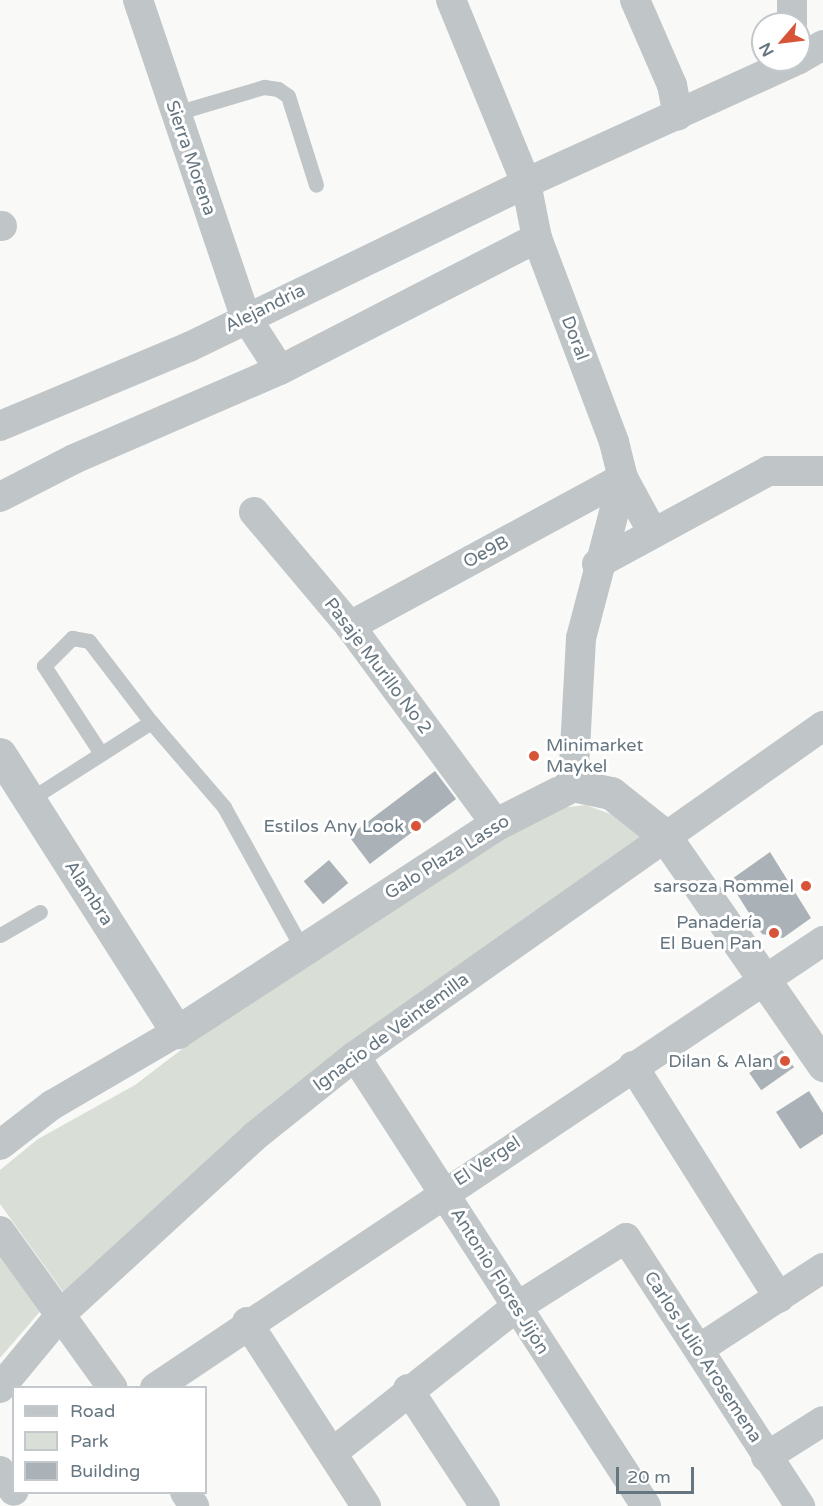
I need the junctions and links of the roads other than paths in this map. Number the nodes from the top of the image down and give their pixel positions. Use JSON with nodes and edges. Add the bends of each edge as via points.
{"nodes":[{"id":1,"x":138,"y":0,"type":"edge"},
{"id":2,"x":451,"y":0,"type":"edge"},
{"id":3,"x":635,"y":0,"type":"edge"},
{"id":4,"x":769,"y":72,"type":"edge"},
{"id":5,"x":176,"y":113,"type":"junction"},
{"id":6,"x":678,"y":115,"type":"junction"},
{"id":7,"x":526,"y":183,"type":"junction"},
{"id":8,"x":316,"y":185,"type":"dead end"},
{"id":9,"x":537,"y":238,"type":"junction"},
{"id":10,"x":245,"y":316,"type":"junction"},
{"id":11,"x":280,"y":370,"type":"junction"},
{"id":12,"x":0,"y":426,"type":"edge"},
{"id":13,"x":823,"y":471,"type":"edge"},
{"id":14,"x":623,"y":478,"type":"junction"},
{"id":15,"x":0,"y":497,"type":"edge"},
{"id":16,"x":254,"y":512,"type":"dead end"},
{"id":17,"x":653,"y":533,"type":"junction"},
{"id":18,"x":597,"y":564,"type":"junction"},
{"id":19,"x":350,"y":626,"type":"junction"},
{"id":20,"x":151,"y":722,"type":"junction"},
{"id":21,"x":823,"y":726,"type":"edge"},
{"id":22,"x":100,"y":752,"type":"junction"},
{"id":23,"x":0,"y":754,"type":"edge"},
{"id":24,"x":573,"y":785,"type":"junction"},
{"id":25,"x":29,"y":800,"type":"junction"},
{"id":26,"x":496,"y":824,"type":"junction"},
{"id":27,"x":664,"y":835,"type":"junction"},
{"id":28,"x":40,"y":912,"type":"dead end"},
{"id":29,"x":0,"y":935,"type":"edge"},
{"id":30,"x":823,"y":941,"type":"edge"},
{"id":31,"x":303,"y":950,"type":"junction"},
{"id":32,"x":768,"y":980,"type":"junction"},
{"id":33,"x":177,"y":1032,"type":"junction"},
{"id":34,"x":355,"y":1056,"type":"junction"},
{"id":35,"x":823,"y":1065,"type":"edge"},
{"id":36,"x":633,"y":1066,"type":"junction"},
{"id":37,"x":0,"y":1144,"type":"edge"},
{"id":38,"x":443,"y":1190,"type":"junction"},
{"id":39,"x":0,"y":1231,"type":"edge"},
{"id":40,"x":823,"y":1268,"type":"edge"},
{"id":41,"x":779,"y":1298,"type":"junction"},
{"id":42,"x":515,"y":1308,"type":"junction"},
{"id":43,"x":62,"y":1313,"type":"junction"},
{"id":44,"x":247,"y":1322,"type":"junction"},
{"id":45,"x":699,"y":1349,"type":"junction"},
{"id":46,"x":112,"y":1386,"type":"edge"},
{"id":47,"x":158,"y":1386,"type":"edge"},
{"id":48,"x":0,"y":1388,"type":"edge"},
{"id":49,"x":408,"y":1389,"type":"junction"},
{"id":50,"x":823,"y":1421,"type":"edge"},
{"id":51,"x":332,"y":1453,"type":"junction"},
{"id":52,"x":766,"y":1457,"type":"junction"},
{"id":53,"x":0,"y":1471,"type":"edge"},
{"id":54,"x":12,"y":1489,"type":"edge"},
{"id":55,"x":483,"y":1505,"type":"edge"},
{"id":56,"x":366,"y":1506,"type":"edge"},
{"id":57,"x":646,"y":1506,"type":"edge"},
{"id":58,"x":800,"y":1506,"type":"edge"}],
"edges":[{"from":1,"to":5,"type":"street","name":"Sierra Morena"},
{"from":2,"to":7,"type":"street","name":"Doral"},
{"from":3,"to":6,"type":"street","via":[[672,85]]},
{"from":4,"to":6,"type":"street"},
{"from":5,"to":8,"type":"lane","via":[[264,87],[278,89],[288,96]]},
{"from":5,"to":10,"type":"street","name":"Sierra Morena"},
{"from":6,"to":7,"type":"street"},
{"from":7,"to":9,"type":"street","name":"Doral"},
{"from":7,"to":10,"type":"street","name":"Alejandria"},
{"from":9,"to":11,"type":"street"},
{"from":9,"to":14,"type":"street","name":"Doral"},
{"from":10,"to":11,"type":"street","name":"Sierra Morena"},
{"from":10,"to":12,"type":"street","name":"Alejandria","via":[[189,347]]},
{"from":11,"to":15,"type":"street","via":[[74,459]]},
{"from":13,"to":17,"type":"street","via":[[768,471]]},
{"from":14,"to":17,"type":"street","name":"Doral"},
{"from":14,"to":18,"type":"street"},
{"from":14,"to":19,"type":"street","name":"Oe9B"},
{"from":16,"to":19,"type":"street","name":"Pasaje Murillo No 2"},
{"from":17,"to":18,"type":"street"},
{"from":18,"to":24,"type":"street","via":[[574,694]]},
{"from":19,"to":26,"type":"street","name":"Pasaje Murillo No 2"},
{"from":20,"to":22,"type":"lane"},
{"from":20,"to":22,"type":"lane","via":[[89,641],[72,638],[44,666]]},
{"from":20,"to":31,"type":"lane","via":[[224,807]]},
{"from":21,"to":27,"type":"street","name":"Ignacio de Veintemilla"},
{"from":22,"to":25,"type":"lane"},
{"from":23,"to":25,"type":"street","name":"Alambra"},
{"from":24,"to":26,"type":"street","name":"Galo Plaza Lasso"},
{"from":24,"to":27,"type":"street","via":[[611,793]]},
{"from":25,"to":33,"type":"street","name":"Alambra"},
{"from":26,"to":31,"type":"street","name":"Galo Plaza Lasso"},
{"from":27,"to":32,"type":"street"},
{"from":27,"to":34,"type":"street","name":"Ignacio de Veintemilla"},
{"from":28,"to":29,"type":"lane"},
{"from":30,"to":32,"type":"street","name":"El Vergel"},
{"from":31,"to":33,"type":"street","name":"Galo Plaza Lasso"},
{"from":32,"to":35,"type":"street"},
{"from":32,"to":36,"type":"street","name":"El Vergel"},
{"from":33,"to":37,"type":"street","name":"Galo Plaza Lasso","via":[[52,1106]]},
{"from":34,"to":38,"type":"street","name":"Antonio Flores Jijón"},
{"from":34,"to":43,"type":"street","name":"Ignacio de Veintemilla","via":[[255,1136]]},
{"from":36,"to":38,"type":"street","name":"El Vergel"},
{"from":36,"to":41,"type":"street"},
{"from":38,"to":42,"type":"street","name":"Antonio Flores Jijón"},
{"from":38,"to":44,"type":"street","name":"El Vergel"},
{"from":39,"to":43,"type":"street"},
{"from":40,"to":41,"type":"street"},
{"from":41,"to":45,"type":"street"},
{"from":42,"to":45,"type":"street","name":"Carlos Julio Arosemena","via":[[626,1238]]},
{"from":42,"to":49,"type":"street"},
{"from":42,"to":57,"type":"street","name":"Antonio Flores Jijón"},
{"from":43,"to":46,"type":"street"},
{"from":43,"to":48,"type":"street","name":"Ignacio de Veintemilla"},
{"from":44,"to":47,"type":"street","name":"El Vergel"},
{"from":44,"to":51,"type":"street"},
{"from":45,"to":52,"type":"street","name":"Carlos Julio Arosemena"},
{"from":49,"to":51,"type":"street"},
{"from":49,"to":55,"type":"street"},
{"from":50,"to":52,"type":"street"},
{"from":51,"to":56,"type":"street"},
{"from":52,"to":58,"type":"street","name":"Carlos Julio Arosemena"},
{"from":53,"to":54,"type":"street"}]}
